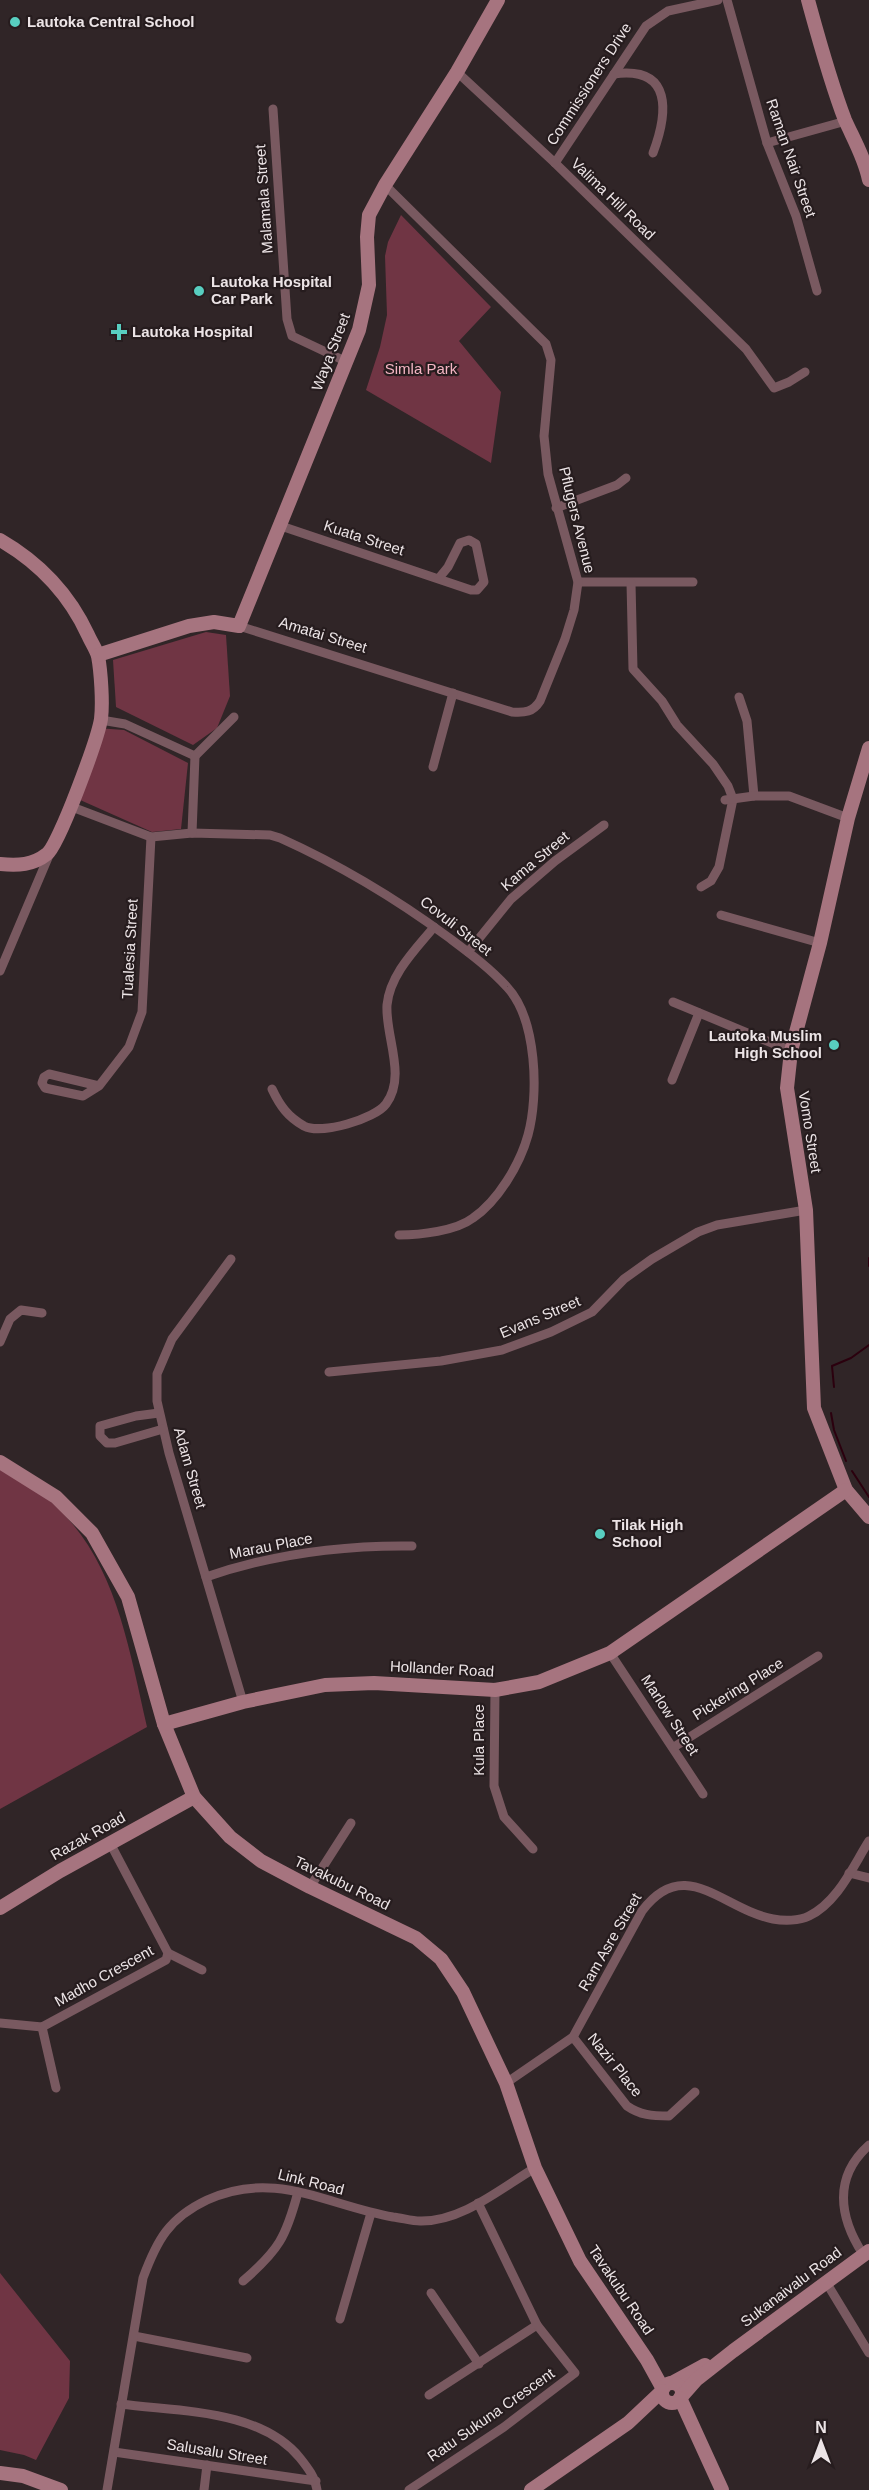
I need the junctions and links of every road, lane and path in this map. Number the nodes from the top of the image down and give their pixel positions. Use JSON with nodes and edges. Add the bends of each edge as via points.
{"nodes":[{"id":1,"x":498,"y":0,"type":"edge"},
{"id":2,"x":718,"y":0,"type":"edge"},
{"id":3,"x":727,"y":0,"type":"edge"},
{"id":4,"x":808,"y":0,"type":"edge"},
{"id":5,"x":457,"y":72,"type":"junction"},
{"id":6,"x":614,"y":74,"type":"junction"},
{"id":7,"x":273,"y":109,"type":"dead end"},
{"id":8,"x":846,"y":121,"type":"junction"},
{"id":9,"x":767,"y":143,"type":"junction"},
{"id":10,"x":653,"y":153,"type":"dead end"},
{"id":11,"x":555,"y":164,"type":"junction"},
{"id":12,"x":867,"y":165,"type":"edge"},
{"id":13,"x":869,"y":180,"type":"edge"},
{"id":14,"x":385,"y":185,"type":"junction"},
{"id":15,"x":817,"y":291,"type":"dead end"},
{"id":16,"x":345,"y":361,"type":"junction"},
{"id":17,"x":804,"y":372,"type":"dead end"},
{"id":18,"x":626,"y":478,"type":"dead end"},
{"id":19,"x":556,"y":508,"type":"junction"},
{"id":20,"x":281,"y":526,"type":"junction"},
{"id":21,"x":0,"y":540,"type":"edge"},
{"id":22,"x":439,"y":578,"type":"junction"},
{"id":23,"x":578,"y":582,"type":"junction"},
{"id":24,"x":693,"y":582,"type":"dead end"},
{"id":25,"x":631,"y":583,"type":"junction"},
{"id":26,"x":239,"y":626,"type":"junction"},
{"id":27,"x":98,"y":655,"type":"junction"},
{"id":28,"x":453,"y":693,"type":"junction"},
{"id":29,"x":739,"y":697,"type":"dead end"},
{"id":30,"x":536,"y":708,"type":"joint"},
{"id":31,"x":234,"y":717,"type":"dead end"},
{"id":32,"x":101,"y":720,"type":"junction"},
{"id":33,"x":869,"y":748,"type":"edge"},
{"id":34,"x":195,"y":756,"type":"junction"},
{"id":35,"x":433,"y":767,"type":"dead end"},
{"id":36,"x":867,"y":771,"type":"edge"},
{"id":37,"x":754,"y":796,"type":"junction"},
{"id":38,"x":729,"y":799,"type":"junction"},
{"id":39,"x":72,"y":807,"type":"junction"},
{"id":40,"x":848,"y":818,"type":"junction"},
{"id":41,"x":604,"y":825,"type":"dead end"},
{"id":42,"x":192,"y":833,"type":"junction"},
{"id":43,"x":151,"y":837,"type":"junction"},
{"id":44,"x":50,"y":853,"type":"junction"},
{"id":45,"x":0,"y":864,"type":"edge"},
{"id":46,"x":701,"y":887,"type":"dead end"},
{"id":47,"x":721,"y":915,"type":"dead end"},
{"id":48,"x":434,"y":927,"type":"junction"},
{"id":49,"x":820,"y":943,"type":"junction"},
{"id":50,"x":468,"y":952,"type":"junction"},
{"id":51,"x":0,"y":971,"type":"edge"},
{"id":52,"x":673,"y":1002,"type":"dead end"},
{"id":53,"x":699,"y":1013,"type":"junction"},
{"id":54,"x":791,"y":1051,"type":"junction"},
{"id":55,"x":672,"y":1080,"type":"dead end"},
{"id":56,"x":99,"y":1086,"type":"junction"},
{"id":57,"x":272,"y":1089,"type":"dead end"},
{"id":58,"x":806,"y":1210,"type":"junction"},
{"id":59,"x":399,"y":1235,"type":"dead end"},
{"id":60,"x":231,"y":1259,"type":"dead end"},
{"id":61,"x":42,"y":1313,"type":"dead end"},
{"id":62,"x":0,"y":1342,"type":"edge"},
{"id":63,"x":329,"y":1372,"type":"dead end"},
{"id":64,"x":159,"y":1413,"type":"junction"},
{"id":65,"x":163,"y":1429,"type":"junction"},
{"id":66,"x":0,"y":1462,"type":"edge"},
{"id":67,"x":846,"y":1490,"type":"junction"},
{"id":68,"x":869,"y":1516,"type":"edge"},
{"id":69,"x":412,"y":1546,"type":"dead end"},
{"id":70,"x":206,"y":1577,"type":"junction"},
{"id":71,"x":610,"y":1653,"type":"junction"},
{"id":72,"x":818,"y":1656,"type":"dead end"},
{"id":73,"x":495,"y":1690,"type":"junction"},
{"id":74,"x":243,"y":1701,"type":"junction"},
{"id":75,"x":164,"y":1724,"type":"junction"},
{"id":76,"x":674,"y":1747,"type":"junction"},
{"id":77,"x":703,"y":1794,"type":"dead end"},
{"id":78,"x":194,"y":1797,"type":"junction"},
{"id":79,"x":351,"y":1822,"type":"dead end"},
{"id":80,"x":869,"y":1841,"type":"edge"},
{"id":81,"x":110,"y":1843,"type":"junction"},
{"id":82,"x":533,"y":1849,"type":"dead end"},
{"id":83,"x":849,"y":1874,"type":"junction"},
{"id":84,"x":869,"y":1878,"type":"edge"},
{"id":85,"x":310,"y":1887,"type":"junction"},
{"id":86,"x":0,"y":1908,"type":"edge"},
{"id":87,"x":168,"y":1953,"type":"junction"},
{"id":88,"x":202,"y":1970,"type":"dead end"},
{"id":89,"x":0,"y":2023,"type":"edge"},
{"id":90,"x":42,"y":2027,"type":"junction"},
{"id":91,"x":573,"y":2037,"type":"junction"},
{"id":92,"x":506,"y":2083,"type":"junction"},
{"id":93,"x":56,"y":2088,"type":"dead end"},
{"id":94,"x":695,"y":2092,"type":"dead end"},
{"id":95,"x":869,"y":2145,"type":"edge"},
{"id":96,"x":535,"y":2168,"type":"junction"},
{"id":97,"x":298,"y":2192,"type":"junction"},
{"id":98,"x":478,"y":2203,"type":"junction"},
{"id":99,"x":371,"y":2213,"type":"junction"},
{"id":100,"x":866,"y":2253,"type":"edge"},
{"id":101,"x":243,"y":2280,"type":"dead end"},
{"id":102,"x":826,"y":2282,"type":"junction"},
{"id":103,"x":431,"y":2293,"type":"dead end"},
{"id":104,"x":340,"y":2319,"type":"dead end"},
{"id":105,"x":537,"y":2325,"type":"junction"},
{"id":106,"x":134,"y":2336,"type":"junction"},
{"id":107,"x":869,"y":2353,"type":"edge"},
{"id":108,"x":247,"y":2358,"type":"dead end"},
{"id":109,"x":478,"y":2364,"type":"junction"},
{"id":110,"x":671,"y":2393,"type":"junction"},
{"id":111,"x":429,"y":2395,"type":"dead end"},
{"id":112,"x":121,"y":2404,"type":"junction"},
{"id":113,"x":114,"y":2452,"type":"junction"},
{"id":114,"x":207,"y":2465,"type":"junction"},
{"id":115,"x":0,"y":2473,"type":"edge"},
{"id":116,"x":316,"y":2486,"type":"edge"},
{"id":117,"x":61,"y":2490,"type":"edge"},
{"id":118,"x":107,"y":2490,"type":"edge"},
{"id":119,"x":204,"y":2490,"type":"edge"},
{"id":120,"x":409,"y":2490,"type":"edge"},
{"id":121,"x":531,"y":2490,"type":"edge"},
{"id":122,"x":722,"y":2490,"type":"edge"}],
"edges":[{"from":1,"to":5,"type":"main road","name":"Waya Street"},
{"from":2,"to":6,"type":"street","name":"Commissioners Drive","via":[[668,11],[655,18],[633,42]]},
{"from":3,"to":9,"type":"street","name":"Raman Nair Street"},
{"from":4,"to":8,"type":"main road"},
{"from":5,"to":11,"type":"street","name":"Valima Hill Road"},
{"from":5,"to":14,"type":"main road","name":"Waya Street"},
{"from":6,"to":10,"type":"street","via":[[645,75],[657,88],[664,110]]},
{"from":6,"to":11,"type":"street","name":"Commissioners Drive"},
{"from":7,"to":16,"type":"street","name":"Malamala Street","via":[[287,319],[292,336]]},
{"from":8,"to":9,"type":"street"},
{"from":8,"to":12,"type":"main road"},
{"from":9,"to":15,"type":"street","name":"Raman Nair Street","via":[[796,216]]},
{"from":11,"to":17,"type":"street","name":"Valima Hill Road","via":[[746,349],[774,388]]},
{"from":12,"to":13,"type":"main road"},
{"from":14,"to":16,"type":"main road","name":"Waya Street","via":[[369,215],[369,285],[359,330]]},
{"from":14,"to":19,"type":"street","name":"Pflugers Avenue","via":[[546,344],[551,360],[544,436]]},
{"from":16,"to":20,"type":"main road","name":"Waya Street"},
{"from":18,"to":19,"type":"street"},
{"from":19,"to":23,"type":"street","name":"Pflugers Avenue"},
{"from":20,"to":22,"type":"street","name":"Kuata Street"},
{"from":20,"to":26,"type":"main road","name":"Waya Street"},
{"from":21,"to":27,"type":"main road","via":[[41,568],[67,596]]},
{"from":22,"to":22,"type":"street","name":"Kuata Street","via":[[471,590],[482,586],[484,574],[476,544],[469,540],[460,543]]},
{"from":23,"to":25,"type":"street"},
{"from":23,"to":30,"type":"street","name":"Pflugers Avenue","via":[[565,639]]},
{"from":24,"to":25,"type":"street"},
{"from":25,"to":38,"type":"street","via":[[633,669],[713,764],[728,786]]},
{"from":26,"to":27,"type":"main road","name":"Amatai Street","via":[[214,621],[189,626]]},
{"from":26,"to":28,"type":"street","name":"Amatai Street"},
{"from":27,"to":32,"type":"main road"},
{"from":28,"to":30,"type":"street","name":"Amatai Street","via":[[512,712],[525,713]]},
{"from":28,"to":35,"type":"street"},
{"from":29,"to":37,"type":"street","via":[[747,721]]},
{"from":31,"to":34,"type":"street"},
{"from":32,"to":34,"type":"street","via":[[125,724]]},
{"from":32,"to":39,"type":"main road"},
{"from":33,"to":36,"type":"main road","name":"Vomo Street"},
{"from":34,"to":42,"type":"street"},
{"from":36,"to":40,"type":"main road","name":"Vomo Street"},
{"from":37,"to":38,"type":"street"},
{"from":37,"to":40,"type":"street","via":[[789,796]]},
{"from":38,"to":46,"type":"street","via":[[718,867],[711,881]]},
{"from":39,"to":43,"type":"street","name":"Covuli Street"},
{"from":39,"to":44,"type":"main road"},
{"from":40,"to":49,"type":"main road","name":"Vomo Street"},
{"from":41,"to":50,"type":"street","name":"Kama Street","via":[[511,899]]},
{"from":42,"to":43,"type":"street","name":"Covuli Street"},
{"from":42,"to":48,"type":"street","name":"Covuli Street","via":[[280,838],[368,883]]},
{"from":43,"to":56,"type":"street","name":"Tualesia Street","via":[[142,1012],[129,1047]]},
{"from":44,"to":45,"type":"main road","via":[[19,866]]},
{"from":44,"to":51,"type":"street"},
{"from":47,"to":49,"type":"street"},
{"from":48,"to":50,"type":"street","name":"Covuli Street"},
{"from":48,"to":57,"type":"street","via":[[399,970],[387,1003],[388,1035],[396,1074],[386,1105],[364,1119],[344,1125],[307,1128],[283,1111]]},
{"from":49,"to":54,"type":"main road","name":"Vomo Street"},
{"from":50,"to":59,"type":"street","name":"Covuli Street","via":[[508,987],[522,1009],[532,1052],[533,1102],[528,1136],[507,1179],[473,1219],[419,1235]]},
{"from":52,"to":53,"type":"street"},
{"from":53,"to":54,"type":"street"},
{"from":53,"to":55,"type":"street"},
{"from":54,"to":58,"type":"main road","name":"Vomo Street","via":[[787,1088]]},
{"from":56,"to":56,"type":"street","via":[[49,1074],[42,1083],[45,1088],[83,1096]]},
{"from":58,"to":63,"type":"street","name":"Evans Street","via":[[717,1225],[698,1232],[624,1279],[592,1312],[502,1350],[441,1361]]},
{"from":58,"to":67,"type":"main road","name":"Vomo Street","via":[[814,1408]]},
{"from":60,"to":64,"type":"street","name":"Adam Street","via":[[172,1339],[157,1374]]},
{"from":61,"to":62,"type":"street","via":[[21,1310],[10,1319]]},
{"from":64,"to":65,"type":"street","name":"Adam Street"},
{"from":64,"to":65,"type":"street","via":[[100,1426],[100,1436],[106,1443],[115,1443]]},
{"from":65,"to":70,"type":"street","name":"Adam Street"},
{"from":66,"to":75,"type":"main road","name":"Tavakubu Road","via":[[56,1497],[92,1533],[128,1597]]},
{"from":67,"to":68,"type":"main road","name":"Vomo Street"},
{"from":67,"to":71,"type":"main road","name":"Hollander Road"},
{"from":69,"to":70,"type":"street","name":"Marau Place","via":[[343,1548],[283,1556]]},
{"from":70,"to":74,"type":"street","name":"Adam Street"},
{"from":71,"to":73,"type":"main road","name":"Hollander Road","via":[[539,1682]]},
{"from":71,"to":76,"type":"street","name":"Marlow Street"},
{"from":72,"to":76,"type":"street","name":"Pickering Place"},
{"from":73,"to":74,"type":"main road","name":"Hollander Road","via":[[374,1683],[325,1685]]},
{"from":73,"to":82,"type":"street","name":"Kula Place","via":[[494,1786],[504,1817]]},
{"from":74,"to":75,"type":"main road","name":"Hollander Road"},
{"from":75,"to":78,"type":"main road","name":"Tavakubu Road"},
{"from":76,"to":77,"type":"street","name":"Marlow Street"},
{"from":78,"to":81,"type":"main road","name":"Razak Road"},
{"from":78,"to":85,"type":"main road","name":"Tavakubu Road","via":[[230,1837],[261,1861]]},
{"from":79,"to":85,"type":"street"},
{"from":80,"to":83,"type":"street","name":"Ram Asre Street"},
{"from":81,"to":86,"type":"main road","name":"Razak Road"},
{"from":81,"to":87,"type":"street","name":"Madho Crescent"},
{"from":83,"to":84,"type":"street"},
{"from":83,"to":91,"type":"street","name":"Ram Asre Street","via":[[825,1904],[809,1916],[795,1919],[757,1915],[696,1886],[679,1884],[661,1892],[642,1911]]},
{"from":85,"to":92,"type":"main road","name":"Tavakubu Road","via":[[416,1938],[441,1959],[463,1992]]},
{"from":87,"to":88,"type":"street"},
{"from":87,"to":90,"type":"street","name":"Madho Crescent","via":[[159,1965]]},
{"from":89,"to":90,"type":"street"},
{"from":90,"to":93,"type":"street"},
{"from":91,"to":92,"type":"street","name":"Ram Asre Street"},
{"from":91,"to":94,"type":"street","name":"Nazir Place","via":[[635,2111],[648,2116],[669,2116]]},
{"from":92,"to":96,"type":"main road","name":"Tavakubu Road"},
{"from":95,"to":100,"type":"street","via":[[860,2153],[843,2185],[846,2220],[854,2240]]},
{"from":96,"to":98,"type":"street","name":"Link Road"},
{"from":96,"to":110,"type":"main road","name":"Tavakubu Road","via":[[580,2261]]},
{"from":97,"to":99,"type":"street","name":"Link Road"},
{"from":97,"to":101,"type":"street","via":[[274,2252]]},
{"from":97,"to":106,"type":"street","name":"Link Road","via":[[253,2186],[227,2191],[192,2207],[173,2223],[155,2245],[143,2278]]},
{"from":98,"to":99,"type":"street","name":"Link Road","via":[[447,2218],[420,2222]]},
{"from":98,"to":105,"type":"street","name":"Ratu Sukuna Crescent"},
{"from":99,"to":104,"type":"street"},
{"from":100,"to":102,"type":"main road","name":"Sukanaivalu Road"},
{"from":102,"to":107,"type":"street"},
{"from":102,"to":110,"type":"main road","name":"Sukanaivalu Road"},
{"from":103,"to":109,"type":"street"},
{"from":105,"to":109,"type":"street"},
{"from":105,"to":120,"type":"street","name":"Ratu Sukuna Crescent","via":[[575,2373],[504,2427]]},
{"from":106,"to":108,"type":"street"},
{"from":106,"to":112,"type":"street","name":"Link Road"},
{"from":109,"to":111,"type":"street"},
{"from":110,"to":121,"type":"main road","name":"Sukanaivalu Road"},
{"from":110,"to":122,"type":"main road","name":"Tavakubu Road"},
{"from":112,"to":113,"type":"street","name":"Link Road"},
{"from":112,"to":116,"type":"street","via":[[238,2419],[262,2428],[291,2447],[309,2469]]},
{"from":113,"to":114,"type":"street","name":"Salusalu Street"},
{"from":113,"to":118,"type":"street","name":"Link Road"},
{"from":114,"to":116,"type":"street","name":"Salusalu Street"},
{"from":114,"to":119,"type":"street"},
{"from":115,"to":117,"type":"main road","via":[[23,2476]]}]}
